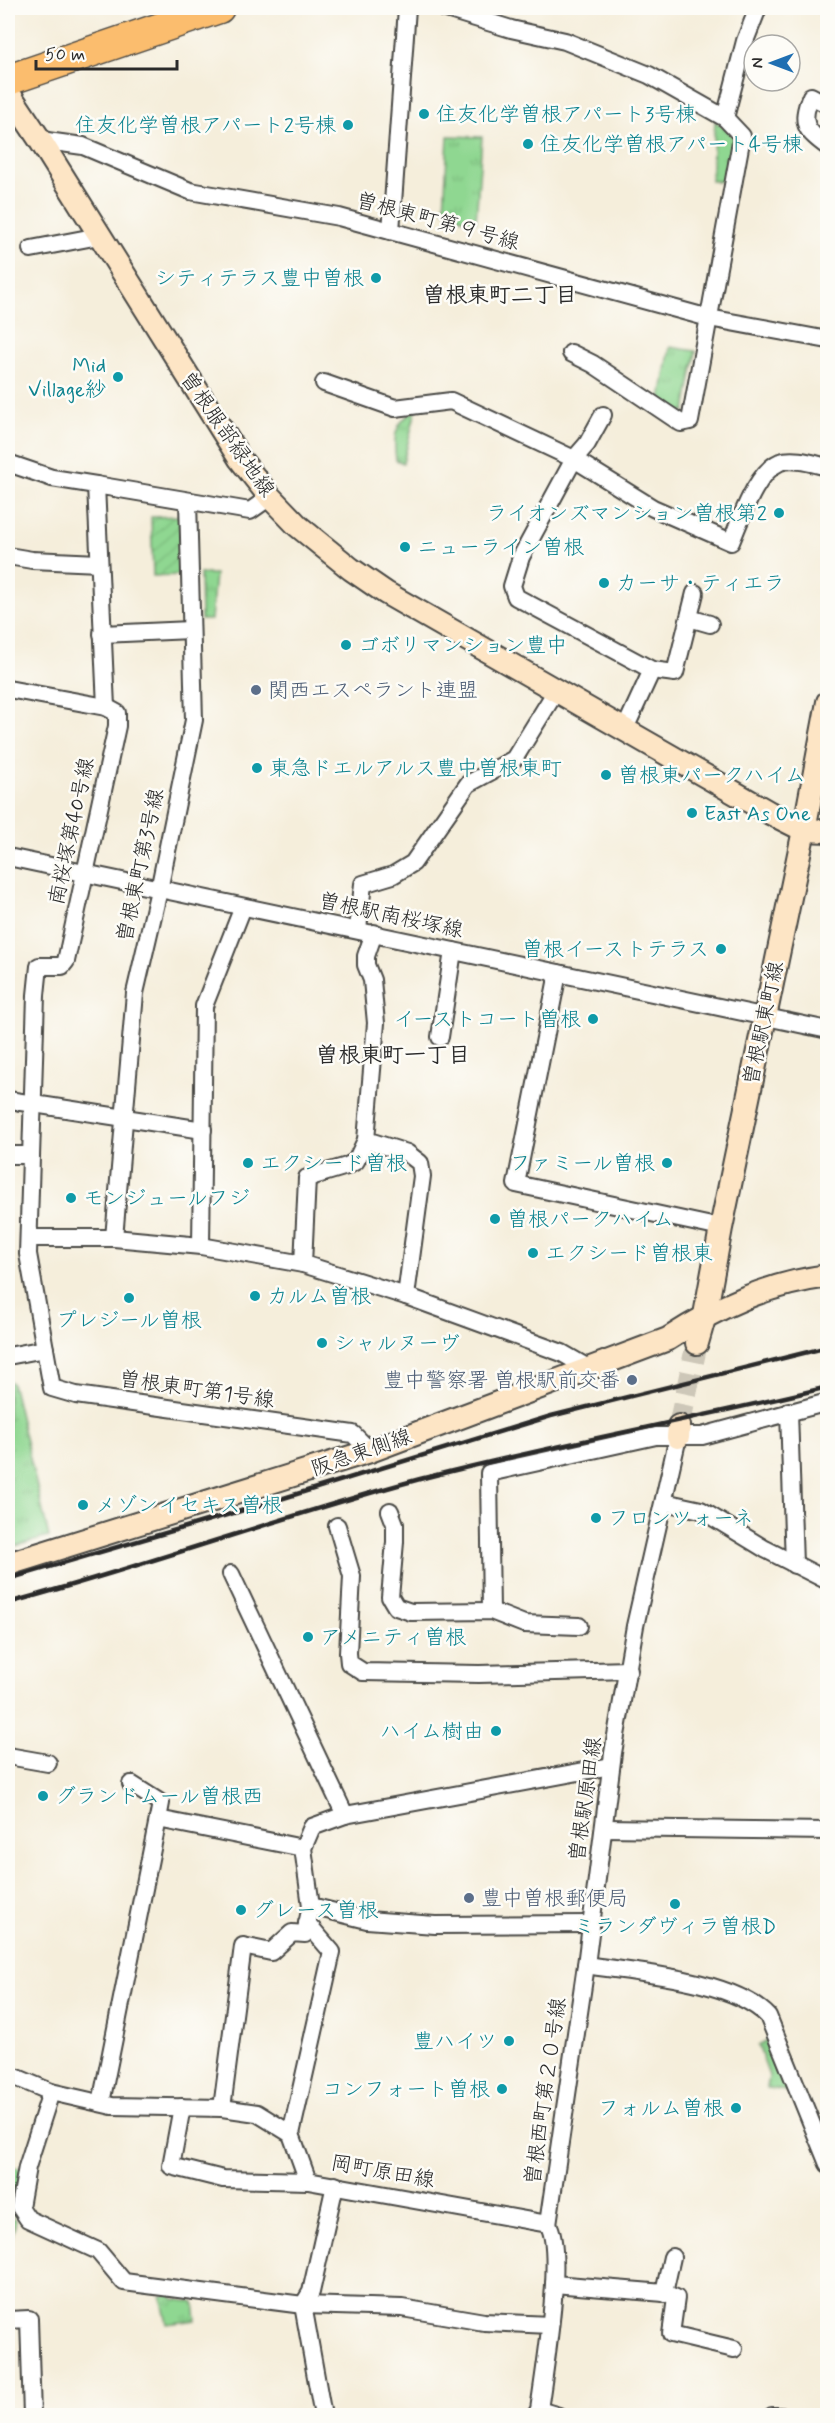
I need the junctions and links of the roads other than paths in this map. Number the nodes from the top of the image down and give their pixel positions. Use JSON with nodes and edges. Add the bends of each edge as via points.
{"nodes":[{"id":1,"x":219,"y":8,"type":"edge"},
{"id":2,"x":407,"y":8,"type":"edge"},
{"id":3,"x":443,"y":8,"type":"edge"},
{"id":4,"x":758,"y":8,"type":"edge"},
{"id":5,"x":8,"y":80,"type":"edge"},
{"id":6,"x":8,"y":92,"type":"edge"},
{"id":7,"x":828,"y":105,"type":"edge"},
{"id":8,"x":725,"y":118,"type":"junction"},
{"id":9,"x":40,"y":140,"type":"junction"},
{"id":10,"x":828,"y":147,"type":"edge"},
{"id":11,"x":391,"y":231,"type":"junction"},
{"id":12,"x":99,"y":236,"type":"junction"},
{"id":13,"x":31,"y":249,"type":"dead end"},
{"id":14,"x":709,"y":318,"type":"junction"},
{"id":15,"x":828,"y":340,"type":"edge"},
{"id":16,"x":571,"y":353,"type":"dead end"},
{"id":17,"x":324,"y":383,"type":"dead end"},
{"id":18,"x":603,"y":416,"type":"dead end"},
{"id":19,"x":574,"y":459,"type":"junction"},
{"id":20,"x":8,"y":463,"type":"edge"},
{"id":21,"x":828,"y":467,"type":"edge"},
{"id":22,"x":96,"y":485,"type":"junction"},
{"id":23,"x":270,"y":497,"type":"junction"},
{"id":24,"x":188,"y":501,"type":"junction"},
{"id":25,"x":8,"y":556,"type":"edge"},
{"id":26,"x":99,"y":563,"type":"junction"},
{"id":27,"x":695,"y":593,"type":"dead end"},
{"id":28,"x":689,"y":618,"type":"junction"},
{"id":29,"x":710,"y":624,"type":"dead end"},
{"id":30,"x":191,"y":630,"type":"junction"},
{"id":31,"x":102,"y":634,"type":"junction"},
{"id":32,"x":652,"y":670,"type":"junction"},
{"id":33,"x":556,"y":691,"type":"junction"},
{"id":34,"x":8,"y":692,"type":"edge"},
{"id":35,"x":828,"y":702,"type":"edge"},
{"id":36,"x":105,"y":707,"type":"junction"},
{"id":37,"x":624,"y":731,"type":"junction"},
{"id":38,"x":804,"y":830,"type":"junction"},
{"id":39,"x":828,"y":831,"type":"edge"},
{"id":40,"x":8,"y":857,"type":"edge"},
{"id":41,"x":85,"y":874,"type":"junction"},
{"id":42,"x":159,"y":890,"type":"junction"},
{"id":43,"x":243,"y":907,"type":"junction"},
{"id":44,"x":366,"y":931,"type":"junction"},
{"id":45,"x":453,"y":951,"type":"junction"},
{"id":46,"x":558,"y":973,"type":"junction"},
{"id":47,"x":764,"y":1015,"type":"junction"},
{"id":48,"x":828,"y":1030,"type":"edge"},
{"id":49,"x":440,"y":1037,"type":"dead end"},
{"id":50,"x":8,"y":1100,"type":"edge"},
{"id":51,"x":32,"y":1103,"type":"junction"},
{"id":52,"x":123,"y":1117,"type":"junction"},
{"id":53,"x":203,"y":1130,"type":"junction"},
{"id":54,"x":366,"y":1140,"type":"junction"},
{"id":55,"x":8,"y":1155,"type":"edge"},
{"id":56,"x":31,"y":1155,"type":"junction"},
{"id":57,"x":720,"y":1228,"type":"junction"},
{"id":58,"x":29,"y":1238,"type":"junction"},
{"id":59,"x":114,"y":1238,"type":"junction"},
{"id":60,"x":201,"y":1246,"type":"junction"},
{"id":61,"x":303,"y":1264,"type":"junction"},
{"id":62,"x":828,"y":1276,"type":"edge"},
{"id":63,"x":406,"y":1296,"type":"junction"},
{"id":64,"x":705,"y":1315,"type":"junction"},
{"id":65,"x":697,"y":1343,"type":"tunnel mouth"},
{"id":66,"x":45,"y":1349,"type":"junction"},
{"id":67,"x":8,"y":1356,"type":"edge"},
{"id":68,"x":588,"y":1368,"type":"junction"},
{"id":69,"x":828,"y":1402,"type":"edge"},
{"id":70,"x":789,"y":1412,"type":"junction"},
{"id":71,"x":679,"y":1432,"type":"junction"},
{"id":72,"x":370,"y":1450,"type":"junction"},
{"id":73,"x":664,"y":1502,"type":"junction"},
{"id":74,"x":390,"y":1510,"type":"dead end"},
{"id":75,"x":337,"y":1526,"type":"dead end"},
{"id":76,"x":8,"y":1564,"type":"edge"},
{"id":77,"x":794,"y":1565,"type":"junction"},
{"id":78,"x":231,"y":1574,"type":"dead end"},
{"id":79,"x":828,"y":1581,"type":"edge"},
{"id":80,"x":491,"y":1611,"type":"junction"},
{"id":81,"x":579,"y":1626,"type":"dead end"},
{"id":82,"x":629,"y":1670,"type":"junction"},
{"id":83,"x":8,"y":1756,"type":"edge"},
{"id":84,"x":48,"y":1763,"type":"dead end"},
{"id":85,"x":611,"y":1766,"type":"junction"},
{"id":86,"x":131,"y":1784,"type":"dead end"},
{"id":87,"x":345,"y":1815,"type":"junction"},
{"id":88,"x":158,"y":1819,"type":"junction"},
{"id":89,"x":604,"y":1828,"type":"junction"},
{"id":90,"x":828,"y":1831,"type":"edge"},
{"id":91,"x":303,"y":1848,"type":"junction"},
{"id":92,"x":311,"y":1906,"type":"junction"},
{"id":93,"x":307,"y":1923,"type":"junction"},
{"id":94,"x":591,"y":1924,"type":"junction"},
{"id":95,"x":586,"y":1965,"type":"junction"},
{"id":96,"x":8,"y":2074,"type":"edge"},
{"id":97,"x":51,"y":2092,"type":"junction"},
{"id":98,"x":101,"y":2103,"type":"junction"},
{"id":99,"x":182,"y":2108,"type":"junction"},
{"id":100,"x":222,"y":2109,"type":"junction"},
{"id":101,"x":291,"y":2134,"type":"junction"},
{"id":102,"x":828,"y":2164,"type":"edge"},
{"id":103,"x":308,"y":2181,"type":"junction"},
{"id":104,"x":335,"y":2185,"type":"junction"},
{"id":105,"x":548,"y":2224,"type":"junction"},
{"id":106,"x":672,"y":2258,"type":"dead end"},
{"id":107,"x":554,"y":2284,"type":"junction"},
{"id":108,"x":664,"y":2293,"type":"junction"},
{"id":109,"x":303,"y":2305,"type":"junction"},
{"id":110,"x":8,"y":2320,"type":"edge"},
{"id":111,"x":550,"y":2325,"type":"junction"},
{"id":112,"x":734,"y":2349,"type":"dead end"},
{"id":113,"x":537,"y":2413,"type":"edge"},
{"id":114,"x":32,"y":2415,"type":"edge"},
{"id":115,"x":323,"y":2415,"type":"edge"},
{"id":116,"x":559,"y":2415,"type":"edge"},
{"id":117,"x":772,"y":2415,"type":"edge"},
{"id":118,"x":781,"y":2415,"type":"edge"}],
"edges":[{"from":1,"to":5,"type":"highway"},
{"from":2,"to":11,"type":"street"},
{"from":3,"to":8,"type":"street","via":[[565,41],[649,75]]},
{"from":4,"to":8,"type":"street"},
{"from":6,"to":9,"type":"street","name":"曽根服部緑地線"},
{"from":7,"to":10,"type":"street","via":[[811,96],[804,112],[808,132]]},
{"from":8,"to":14,"type":"street","via":[[741,136]]},
{"from":9,"to":11,"type":"street","name":"曽根東町第９号線","via":[[83,146],[190,191],[339,217]]},
{"from":9,"to":12,"type":"street","name":"曽根服部緑地線"},
{"from":11,"to":14,"type":"street","name":"曽根東町第９号線"},
{"from":12,"to":13,"type":"street"},
{"from":12,"to":23,"type":"street","name":"曽根服部緑地線","via":[[240,459]]},
{"from":14,"to":15,"type":"street","name":"曽根東町第９号線"},
{"from":14,"to":16,"type":"street","via":[[690,421],[681,423]]},
{"from":17,"to":19,"type":"street","via":[[395,408],[451,401]]},
{"from":18,"to":19,"type":"street"},
{"from":19,"to":21,"type":"street","via":[[653,508],[731,542],[752,494],[770,469],[781,461],[794,460]]},
{"from":19,"to":32,"type":"street","via":[[521,557],[512,586],[516,597]]},
{"from":20,"to":22,"type":"street","via":[[52,478]]},
{"from":22,"to":24,"type":"street"},
{"from":22,"to":26,"type":"street","name":"南桜塚第40号線"},
{"from":23,"to":24,"type":"street","via":[[250,511]]},
{"from":23,"to":33,"type":"street","name":"曽根服部緑地線","via":[[314,541],[377,587]]},
{"from":24,"to":30,"type":"street","name":"曽根東町第3号線"},
{"from":25,"to":26,"type":"street"},
{"from":26,"to":31,"type":"street","name":"南桜塚第40号線"},
{"from":27,"to":28,"type":"street"},
{"from":28,"to":29,"type":"street"},
{"from":28,"to":32,"type":"street","via":[[675,672]]},
{"from":30,"to":31,"type":"street"},
{"from":30,"to":42,"type":"street","name":"曽根東町第3号線","via":[[194,720]]},
{"from":31,"to":36,"type":"street","name":"南桜塚第40号線"},
{"from":32,"to":37,"type":"street"},
{"from":33,"to":37,"type":"street","name":"曽根服部緑地線"},
{"from":33,"to":44,"type":"street","via":[[514,759],[468,784],[413,863],[393,875],[363,884]]},
{"from":34,"to":36,"type":"street"},
{"from":35,"to":38,"type":"street","name":"曽根駅東町線"},
{"from":36,"to":41,"type":"street","name":"南桜塚第40号線","via":[[117,713],[117,726]]},
{"from":37,"to":38,"type":"street","name":"曽根服部緑地線"},
{"from":38,"to":39,"type":"street","name":"曽根服部緑地線"},
{"from":38,"to":47,"type":"street","name":"曽根駅東町線"},
{"from":40,"to":41,"type":"street","name":"曽根駅南桜塚線"},
{"from":41,"to":42,"type":"street","name":"曽根駅南桜塚線"},
{"from":41,"to":51,"type":"street","name":"南桜塚第40号線","via":[[66,961],[62,966],[39,966]]},
{"from":42,"to":43,"type":"street","name":"曽根駅南桜塚線"},
{"from":42,"to":52,"type":"street","name":"曽根東町第3号線","via":[[135,993]]},
{"from":43,"to":44,"type":"street","name":"曽根駅南桜塚線"},
{"from":43,"to":53,"type":"street","via":[[204,1006]]},
{"from":44,"to":45,"type":"street","name":"曽根駅南桜塚線"},
{"from":44,"to":54,"type":"street","via":[[366,965],[372,980],[376,1023]]},
{"from":45,"to":46,"type":"street","name":"曽根駅南桜塚線"},
{"from":45,"to":49,"type":"street"},
{"from":46,"to":47,"type":"street","name":"曽根駅南桜塚線"},
{"from":46,"to":57,"type":"street","via":[[516,1184]]},
{"from":47,"to":48,"type":"street","name":"曽根駅南桜塚線"},
{"from":47,"to":57,"type":"street","name":"曽根駅東町線"},
{"from":50,"to":51,"type":"street"},
{"from":51,"to":52,"type":"street"},
{"from":51,"to":56,"type":"street","name":"南桜塚第40号線"},
{"from":52,"to":53,"type":"street"},
{"from":52,"to":59,"type":"street","name":"曽根東町第3号線"},
{"from":53,"to":60,"type":"street"},
{"from":54,"to":61,"type":"street","via":[[356,1161],[307,1178]]},
{"from":54,"to":63,"type":"street","via":[[407,1153],[420,1163],[422,1176]]},
{"from":55,"to":56,"type":"street"},
{"from":56,"to":58,"type":"street","name":"南桜塚第40号線"},
{"from":57,"to":64,"type":"street","name":"曽根駅東町線"},
{"from":58,"to":59,"type":"street"},
{"from":58,"to":66,"type":"street","name":"南桜塚第40号線","via":[[28,1254]]},
{"from":59,"to":60,"type":"street"},
{"from":60,"to":61,"type":"street"},
{"from":61,"to":63,"type":"street"},
{"from":62,"to":64,"type":"street","via":[[742,1297]]},
{"from":63,"to":68,"type":"street","via":[[562,1353]]},
{"from":64,"to":65,"type":"street","name":"曽根駅東町線"},
{"from":64,"to":68,"type":"street","name":"阪急東側線","via":[[668,1338]]},
{"from":66,"to":67,"type":"street"},
{"from":66,"to":72,"type":"street","name":"曽根東町第1号線","via":[[52,1388],[76,1395],[353,1434]]},
{"from":68,"to":72,"type":"street","name":"阪急東側線"},
{"from":69,"to":70,"type":"street"},
{"from":70,"to":71,"type":"street","via":[[702,1436]]},
{"from":70,"to":77,"type":"street"},
{"from":71,"to":73,"type":"street","name":"曽根駅原田線"},
{"from":71,"to":80,"type":"street","via":[[489,1473]]},
{"from":72,"to":76,"type":"street","name":"阪急東側線"},
{"from":73,"to":77,"type":"street","via":[[701,1510]]},
{"from":73,"to":82,"type":"street","name":"曽根駅原田線","via":[[635,1626]]},
{"from":74,"to":80,"type":"street","via":[[395,1542],[390,1597],[396,1607],[411,1612]]},
{"from":75,"to":82,"type":"street","via":[[352,1576],[349,1663],[363,1672]]},
{"from":77,"to":79,"type":"street"},
{"from":78,"to":87,"type":"street"},
{"from":80,"to":81,"type":"street","via":[[524,1624]]},
{"from":82,"to":85,"type":"street","name":"曽根駅原田線"},
{"from":83,"to":84,"type":"street"},
{"from":85,"to":87,"type":"street"},
{"from":85,"to":89,"type":"street","name":"曽根駅原田線"},
{"from":86,"to":88,"type":"street","via":[[161,1803]]},
{"from":87,"to":91,"type":"street","via":[[312,1827]]},
{"from":88,"to":91,"type":"street"},
{"from":88,"to":98,"type":"street"},
{"from":89,"to":90,"type":"street"},
{"from":89,"to":94,"type":"street","name":"曽根駅原田線"},
{"from":91,"to":92,"type":"street"},
{"from":92,"to":93,"type":"street"},
{"from":92,"to":94,"type":"street","via":[[367,1920],[435,1925]]},
{"from":93,"to":100,"type":"street","via":[[304,1934],[292,1933],[271,1952],[243,1946]]},
{"from":93,"to":101,"type":"street","via":[[332,1952]]},
{"from":94,"to":95,"type":"street","name":"曽根駅原田線"},
{"from":95,"to":102,"type":"street","via":[[707,1985],[761,2009],[768,2016]]},
{"from":95,"to":105,"type":"street","name":"曽根西町第２０号線"},
{"from":96,"to":97,"type":"street"},
{"from":97,"to":98,"type":"street"},
{"from":97,"to":109,"type":"street","via":[[27,2168],[20,2207],[28,2219],[98,2251],[124,2282]]},
{"from":98,"to":99,"type":"street"},
{"from":99,"to":100,"type":"street"},
{"from":99,"to":103,"type":"street","via":[[171,2166],[223,2179]]},
{"from":100,"to":101,"type":"street","via":[[257,2113]]},
{"from":101,"to":103,"type":"street","name":"岡町原田線"},
{"from":103,"to":104,"type":"street","name":"岡町原田線"},
{"from":104,"to":105,"type":"street","name":"岡町原田線"},
{"from":104,"to":109,"type":"street","via":[[311,2292]]},
{"from":105,"to":107,"type":"street","via":[[554,2238]]},
{"from":106,"to":108,"type":"street"},
{"from":107,"to":108,"type":"street"},
{"from":107,"to":111,"type":"street"},
{"from":108,"to":112,"type":"street","via":[[676,2298],[671,2334]]},
{"from":109,"to":111,"type":"street","via":[[402,2308],[484,2322]]},
{"from":109,"to":115,"type":"street"},
{"from":110,"to":114,"type":"street","via":[[29,2319]]},
{"from":111,"to":113,"type":"street"},
{"from":113,"to":116,"type":"street"},
{"from":117,"to":118,"type":"street"}]}
